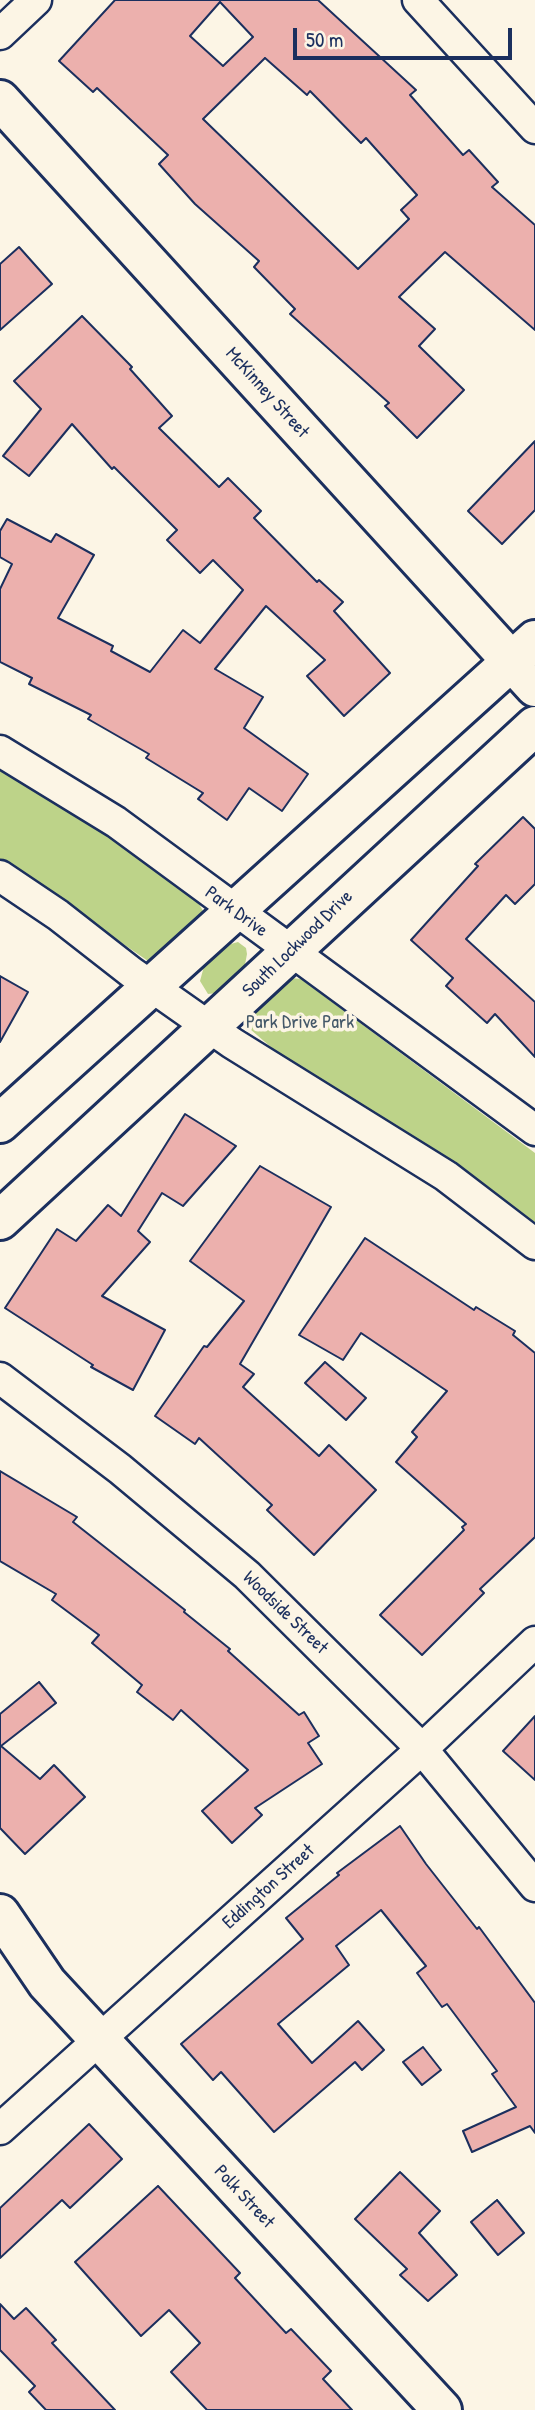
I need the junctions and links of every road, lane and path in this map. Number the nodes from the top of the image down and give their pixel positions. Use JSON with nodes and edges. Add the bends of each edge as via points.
{"nodes":[{"id":1,"x":36,"y":0,"type":"edge"},
{"id":2,"x":418,"y":0,"type":"edge"},
{"id":3,"x":0,"y":34,"type":"edge"},
{"id":4,"x":0,"y":100,"type":"edge"},
{"id":5,"x":535,"y":128,"type":"edge"},
{"id":6,"x":527,"y":663,"type":"edge"},
{"id":7,"x":535,"y":726,"type":"edge"},
{"id":8,"x":0,"y":751,"type":"edge"},
{"id":9,"x":0,"y":876,"type":"edge"},
{"id":10,"x":233,"y":910,"type":"junction"},
{"id":11,"x":289,"y":951,"type":"junction"},
{"id":12,"x":151,"y":986,"type":"junction"},
{"id":13,"x":211,"y":1028,"type":"junction"},
{"id":14,"x":0,"y":1123,"type":"edge"},
{"id":15,"x":535,"y":1130,"type":"edge"},
{"id":16,"x":0,"y":1220,"type":"edge"},
{"id":17,"x":535,"y":1244,"type":"edge"},
{"id":18,"x":0,"y":1378,"type":"edge"},
{"id":19,"x":535,"y":1642,"type":"edge"},
{"id":20,"x":422,"y":1749,"type":"junction"},
{"id":21,"x":535,"y":1886,"type":"edge"},
{"id":22,"x":0,"y":1914,"type":"edge"},
{"id":23,"x":0,"y":1947,"type":"edge"},
{"id":24,"x":47,"y":1983,"type":"junction"},
{"id":25,"x":98,"y":2040,"type":"junction"},
{"id":26,"x":0,"y":2129,"type":"edge"},
{"id":27,"x":442,"y":2410,"type":"edge"}],
"edges":[{"from":1,"to":3,"type":"street"},
{"from":2,"to":5,"type":"street"},
{"from":4,"to":6,"type":"main road","name":"McKinney Street"},
{"from":6,"to":10,"type":"main road"},
{"from":7,"to":11,"type":"main road","name":"South Lockwood Drive"},
{"from":8,"to":10,"type":"street","name":"Park Drive","via":[[116,822]]},
{"from":9,"to":12,"type":"street"},
{"from":10,"to":11,"type":"street","name":"Park Drive"},
{"from":10,"to":12,"type":"main road"},
{"from":11,"to":13,"type":"main road","name":"South Lockwood Drive"},
{"from":11,"to":15,"type":"street","name":"Park Drive"},
{"from":12,"to":13,"type":"street"},
{"from":12,"to":14,"type":"main road"},
{"from":13,"to":16,"type":"main road","name":"South Lockwood Drive"},
{"from":13,"to":17,"type":"street","via":[[446,1176]]},
{"from":18,"to":20,"type":"street","name":"Woodside Street","via":[[120,1469],[247,1575]]},
{"from":19,"to":20,"type":"street","name":"Eddington Street"},
{"from":20,"to":21,"type":"street","name":"Woodside Street"},
{"from":20,"to":25,"type":"street","name":"Eddington Street"},
{"from":22,"to":24,"type":"main road","name":"Polk Street"},
{"from":23,"to":24,"type":"main road","name":"Polk Street"},
{"from":24,"to":25,"type":"main road","name":"Polk Street"},
{"from":25,"to":26,"type":"street","name":"Eddington Street"},
{"from":25,"to":27,"type":"main road","name":"Polk Street"}]}
